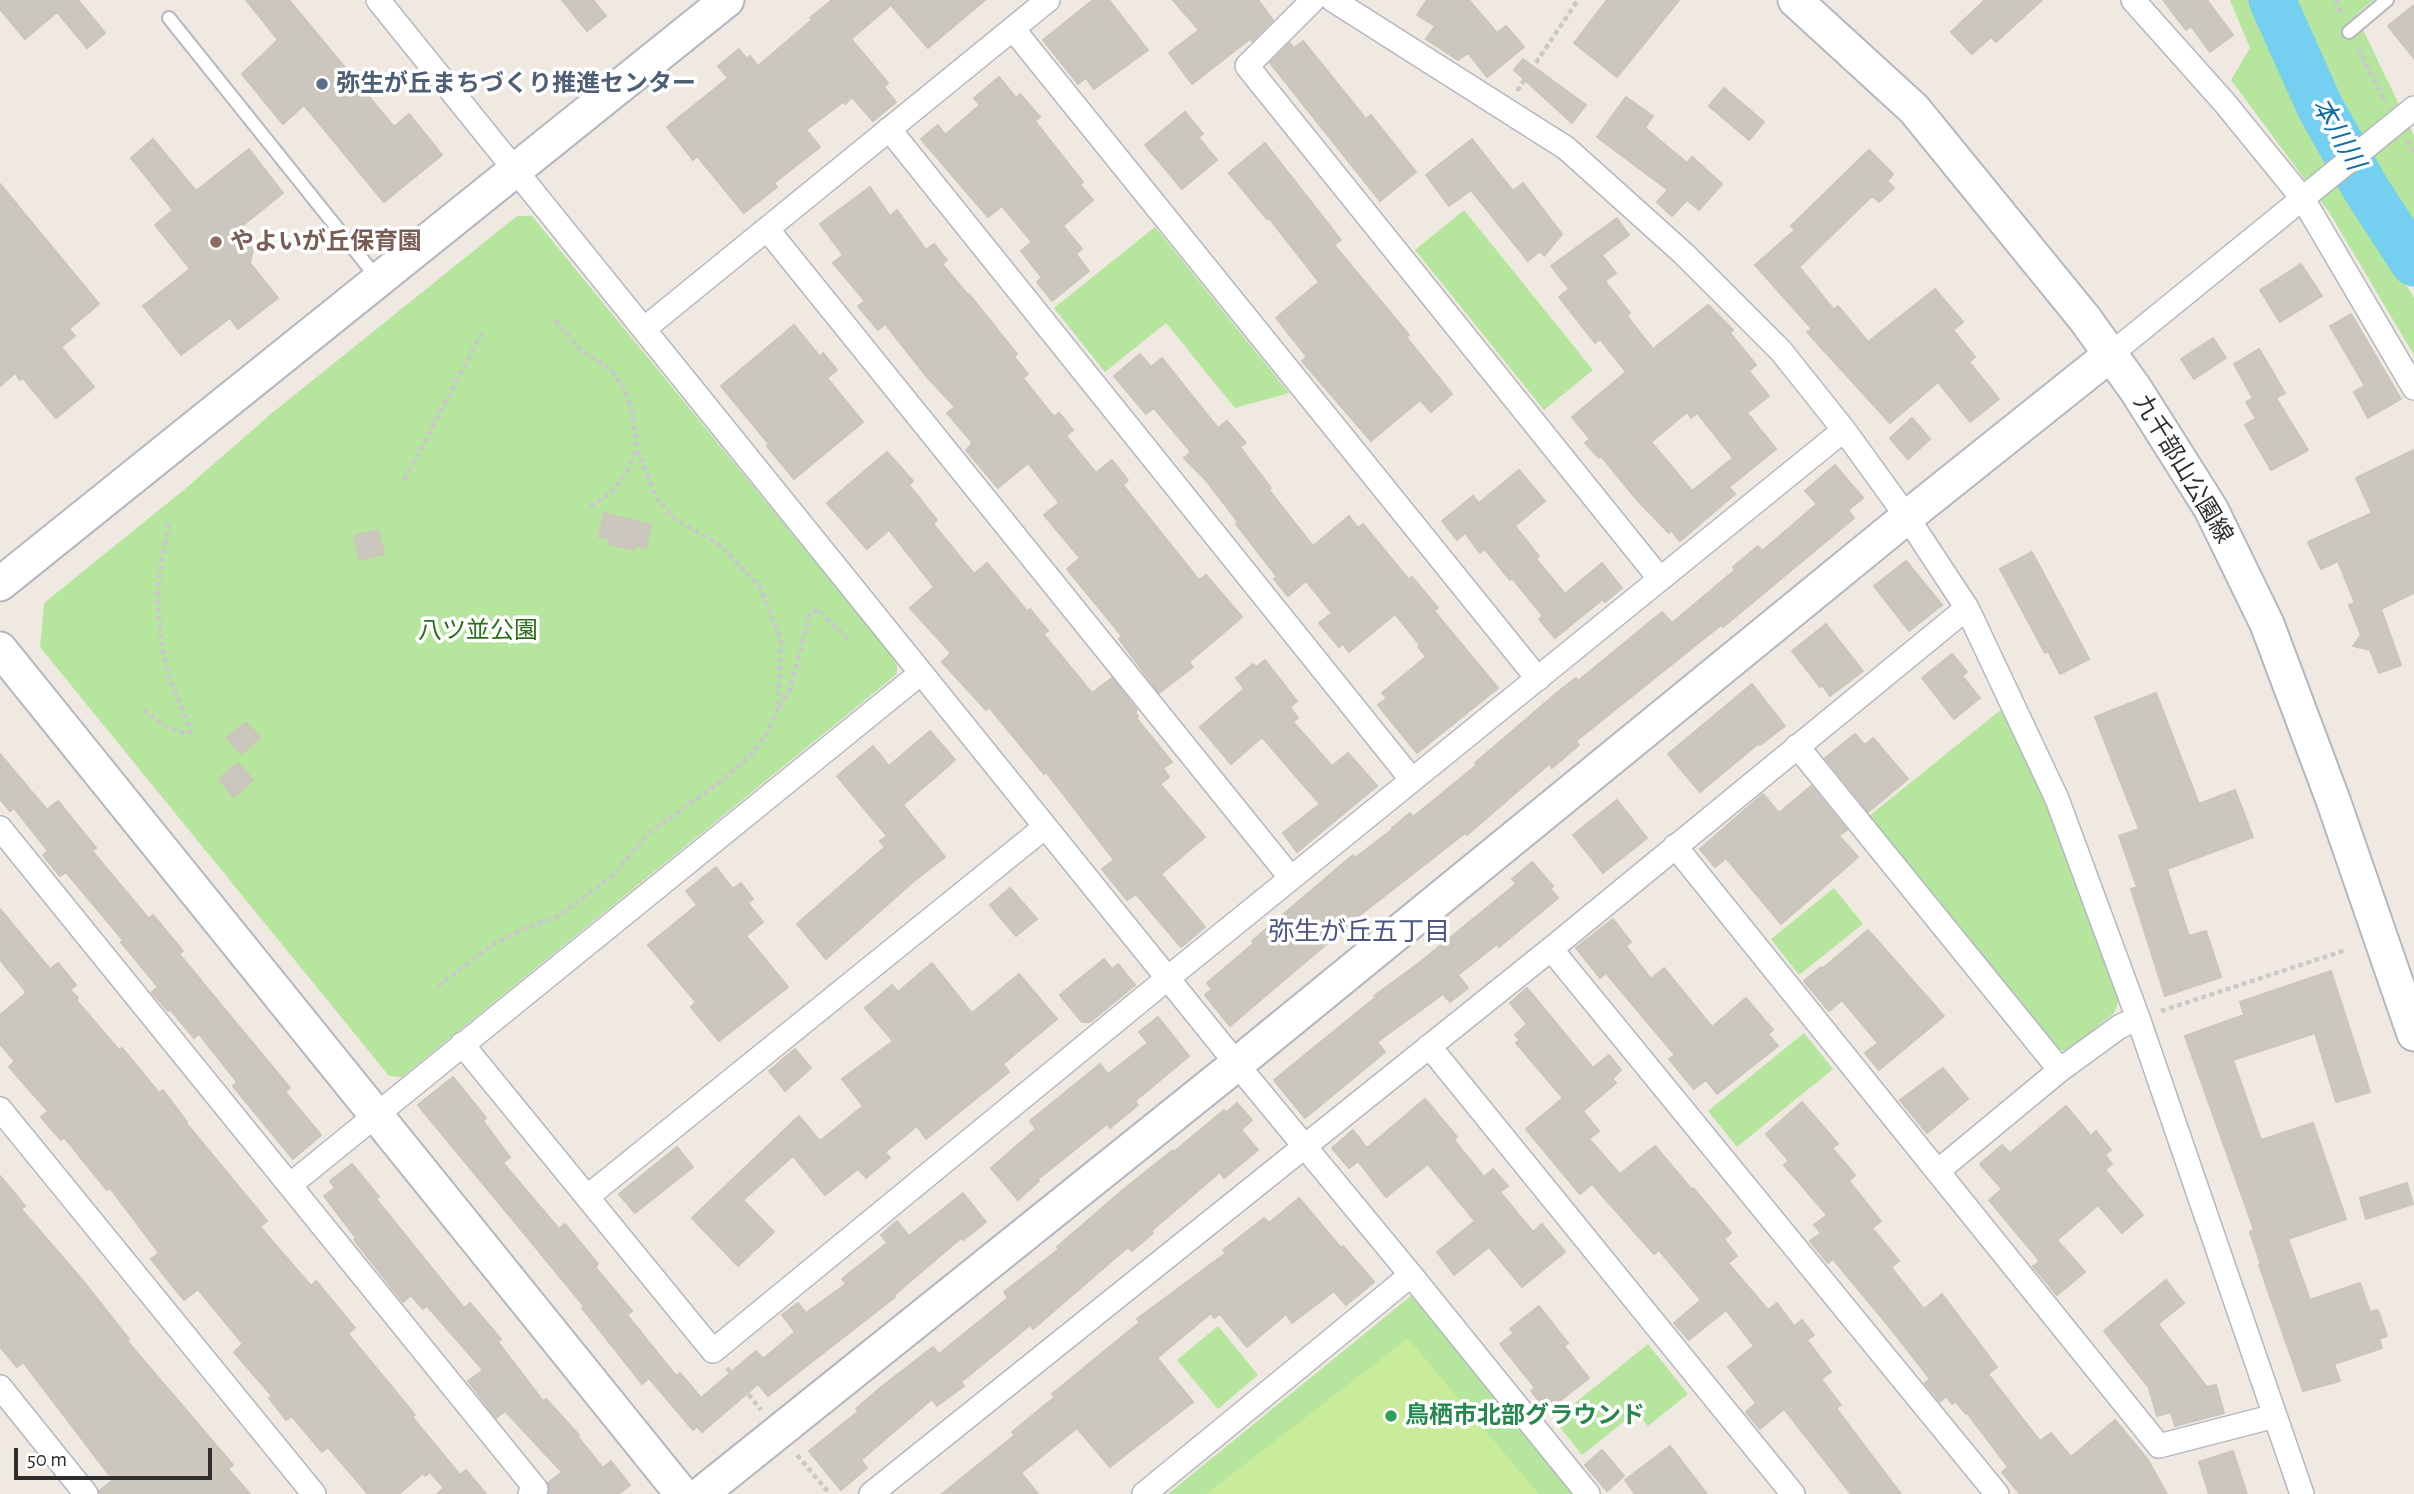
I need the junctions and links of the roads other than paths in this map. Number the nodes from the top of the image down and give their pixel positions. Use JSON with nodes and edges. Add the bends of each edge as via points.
{"nodes":[{"id":1,"x":378,"y":0,"type":"edge"},
{"id":2,"x":727,"y":0,"type":"edge"},
{"id":3,"x":1048,"y":0,"type":"edge"},
{"id":4,"x":1313,"y":0,"type":"edge"},
{"id":5,"x":1333,"y":0,"type":"edge"},
{"id":6,"x":1795,"y":0,"type":"edge"},
{"id":7,"x":2133,"y":0,"type":"edge"},
{"id":8,"x":2387,"y":0,"type":"edge"},
{"id":9,"x":169,"y":18,"type":"dead end"},
{"id":10,"x":1013,"y":29,"type":"junction"},
{"id":11,"x":2349,"y":32,"type":"road end"},
{"id":12,"x":2405,"y":116,"type":"edge"},
{"id":13,"x":889,"y":129,"type":"junction"},
{"id":14,"x":515,"y":168,"type":"junction"},
{"id":15,"x":2303,"y":199,"type":"junction"},
{"id":16,"x":767,"y":229,"type":"junction"},
{"id":17,"x":378,"y":279,"type":"junction"},
{"id":18,"x":644,"y":329,"type":"junction"},
{"id":19,"x":2111,"y":354,"type":"junction"},
{"id":20,"x":2414,"y":388,"type":"edge"},
{"id":21,"x":1844,"y":430,"type":"junction"},
{"id":22,"x":1907,"y":517,"type":"junction"},
{"id":23,"x":1660,"y":579,"type":"junction"},
{"id":24,"x":0,"y":584,"type":"edge"},
{"id":25,"x":1967,"y":608,"type":"junction"},
{"id":26,"x":0,"y":649,"type":"edge"},
{"id":27,"x":921,"y":673,"type":"junction"},
{"id":28,"x":1538,"y":678,"type":"junction"},
{"id":29,"x":1797,"y":746,"type":"junction"},
{"id":30,"x":1412,"y":780,"type":"junction"},
{"id":31,"x":1045,"y":827,"type":"junction"},
{"id":32,"x":0,"y":828,"type":"edge"},
{"id":33,"x":1675,"y":846,"type":"junction"},
{"id":34,"x":1291,"y":878,"type":"junction"},
{"id":35,"x":1551,"y":949,"type":"junction"},
{"id":36,"x":1168,"y":978,"type":"junction"},
{"id":37,"x":2138,"y":1018,"type":"junction"},
{"id":38,"x":2414,"y":1034,"type":"edge"},
{"id":39,"x":463,"y":1044,"type":"junction"},
{"id":40,"x":1429,"y":1046,"type":"junction"},
{"id":41,"x":1237,"y":1064,"type":"junction"},
{"id":42,"x":2060,"y":1070,"type":"junction"},
{"id":43,"x":0,"y":1109,"type":"edge"},
{"id":44,"x":375,"y":1115,"type":"junction"},
{"id":45,"x":1304,"y":1145,"type":"junction"},
{"id":46,"x":1938,"y":1171,"type":"junction"},
{"id":47,"x":290,"y":1185,"type":"junction"},
{"id":48,"x":587,"y":1197,"type":"junction"},
{"id":49,"x":1411,"y":1275,"type":"junction"},
{"id":50,"x":0,"y":1387,"type":"edge"},
{"id":51,"x":2275,"y":1416,"type":"junction"},
{"id":52,"x":86,"y":1494,"type":"edge"},
{"id":53,"x":314,"y":1494,"type":"edge"},
{"id":54,"x":530,"y":1494,"type":"edge"},
{"id":55,"x":682,"y":1494,"type":"edge"},
{"id":56,"x":701,"y":1494,"type":"edge"},
{"id":57,"x":871,"y":1494,"type":"edge"},
{"id":58,"x":1144,"y":1494,"type":"edge"},
{"id":59,"x":1588,"y":1494,"type":"edge"},
{"id":60,"x":1793,"y":1494,"type":"edge"},
{"id":61,"x":1997,"y":1494,"type":"edge"},
{"id":62,"x":2302,"y":1494,"type":"edge"}],
"edges":[{"from":1,"to":14,"type":"street"},
{"from":2,"to":14,"type":"street"},
{"from":3,"to":10,"type":"street"},
{"from":4,"to":23,"type":"street","via":[[1247,66]]},
{"from":5,"to":21,"type":"street","via":[[1566,148],[1684,254],[1781,351]]},
{"from":6,"to":19,"type":"street","name":"九千部山公園線","via":[[1914,108]]},
{"from":7,"to":15,"type":"street"},
{"from":8,"to":11,"type":"lane"},
{"from":9,"to":17,"type":"lane"},
{"from":10,"to":13,"type":"street"},
{"from":10,"to":28,"type":"street"},
{"from":12,"to":15,"type":"street"},
{"from":13,"to":16,"type":"street"},
{"from":13,"to":30,"type":"street"},
{"from":14,"to":17,"type":"street"},
{"from":14,"to":18,"type":"street"},
{"from":15,"to":19,"type":"street"},
{"from":15,"to":20,"type":"street"},
{"from":16,"to":18,"type":"street"},
{"from":16,"to":34,"type":"street"},
{"from":17,"to":24,"type":"street"},
{"from":18,"to":27,"type":"street"},
{"from":19,"to":22,"type":"street"},
{"from":19,"to":38,"type":"street","name":"九千部山公園線","via":[[2211,509],[2267,624]]},
{"from":21,"to":22,"type":"street"},
{"from":21,"to":23,"type":"street"},
{"from":22,"to":25,"type":"street"},
{"from":22,"to":41,"type":"street"},
{"from":23,"to":28,"type":"street"},
{"from":25,"to":29,"type":"street"},
{"from":25,"to":37,"type":"street","via":[[2057,799]]},
{"from":26,"to":44,"type":"street"},
{"from":27,"to":31,"type":"street"},
{"from":27,"to":39,"type":"street"},
{"from":28,"to":30,"type":"street"},
{"from":29,"to":33,"type":"street"},
{"from":29,"to":42,"type":"street"},
{"from":30,"to":34,"type":"street"},
{"from":31,"to":36,"type":"street"},
{"from":31,"to":48,"type":"street"},
{"from":32,"to":47,"type":"street"},
{"from":33,"to":35,"type":"street"},
{"from":33,"to":46,"type":"street"},
{"from":34,"to":36,"type":"street"},
{"from":35,"to":40,"type":"street"},
{"from":35,"to":61,"type":"street"},
{"from":36,"to":41,"type":"street"},
{"from":36,"to":48,"type":"street","via":[[713,1351]]},
{"from":37,"to":42,"type":"street"},
{"from":37,"to":51,"type":"street"},
{"from":39,"to":44,"type":"street"},
{"from":39,"to":48,"type":"street"},
{"from":40,"to":45,"type":"street"},
{"from":40,"to":60,"type":"street"},
{"from":41,"to":45,"type":"street"},
{"from":41,"to":56,"type":"street"},
{"from":42,"to":46,"type":"street"},
{"from":43,"to":53,"type":"street"},
{"from":44,"to":47,"type":"street"},
{"from":44,"to":55,"type":"street"},
{"from":45,"to":49,"type":"street"},
{"from":45,"to":57,"type":"street"},
{"from":46,"to":51,"type":"street","via":[[2159,1446]]},
{"from":47,"to":54,"type":"street","via":[[536,1489]]},
{"from":49,"to":58,"type":"street"},
{"from":49,"to":59,"type":"street"},
{"from":50,"to":52,"type":"street"},
{"from":51,"to":62,"type":"street"}]}
